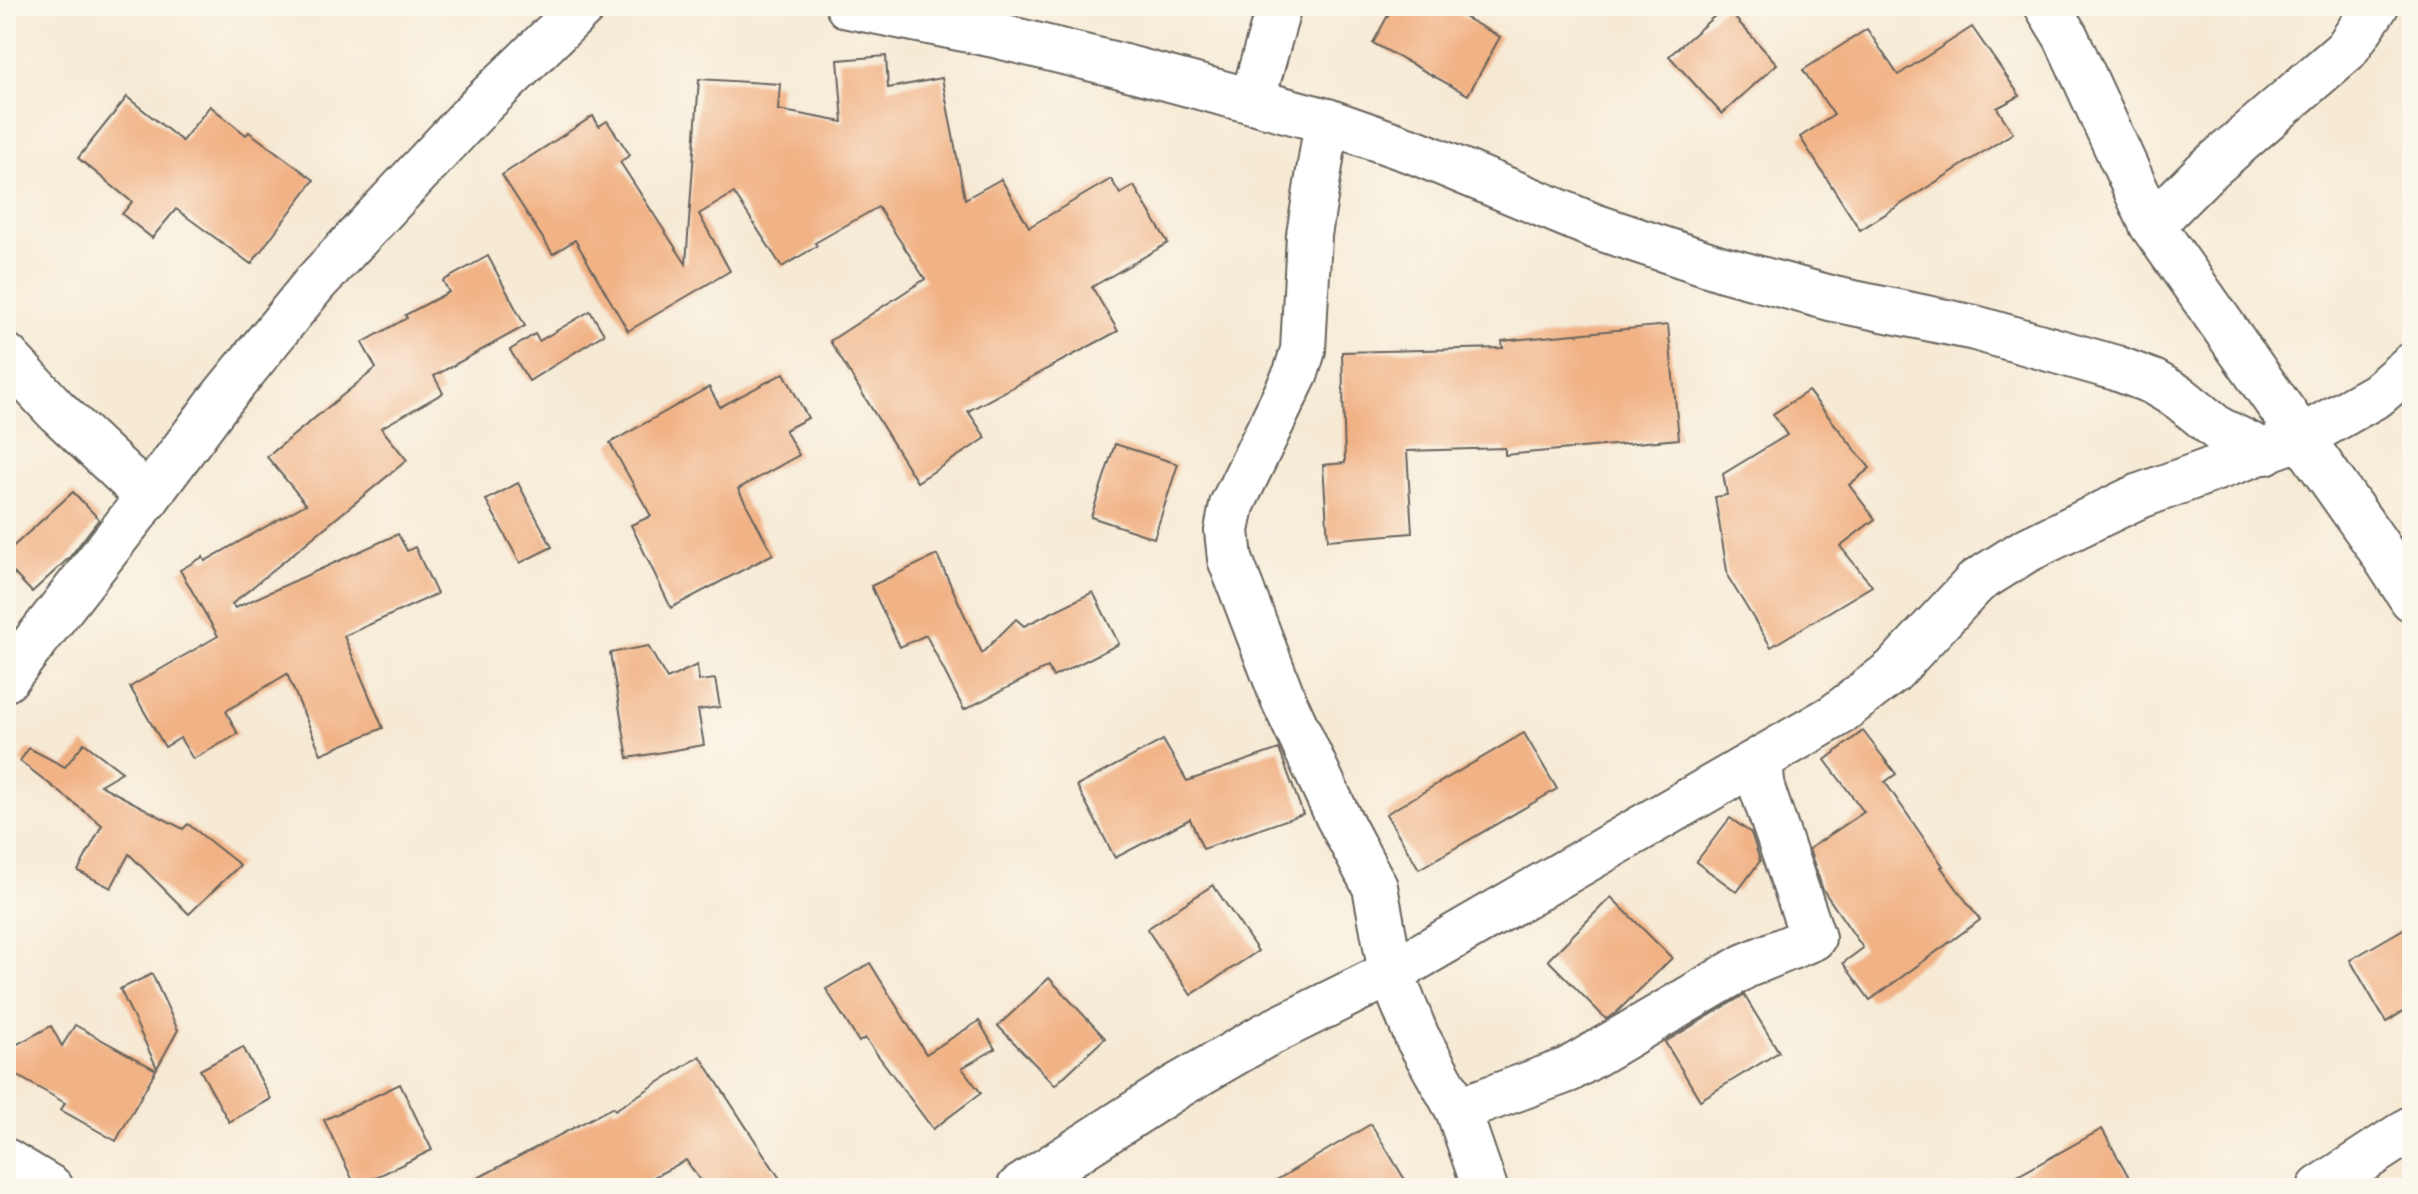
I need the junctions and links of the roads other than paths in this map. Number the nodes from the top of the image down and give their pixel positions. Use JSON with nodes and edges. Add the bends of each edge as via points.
{"nodes":[{"id":1,"x":583,"y":6,"type":"edge"},
{"id":2,"x":848,"y":6,"type":"edge"},
{"id":3,"x":1279,"y":6,"type":"edge"},
{"id":4,"x":2047,"y":6,"type":"edge"},
{"id":5,"x":2376,"y":6,"type":"edge"},
{"id":6,"x":1252,"y":101,"type":"junction"},
{"id":7,"x":1327,"y":121,"type":"junction"},
{"id":8,"x":2152,"y":225,"type":"junction"},
{"id":9,"x":6,"y":356,"type":"edge"},
{"id":10,"x":2412,"y":365,"type":"edge"},
{"id":11,"x":2284,"y":444,"type":"junction"},
{"id":12,"x":148,"y":497,"type":"junction"},
{"id":13,"x":2412,"y":599,"type":"edge"},
{"id":14,"x":6,"y":679,"type":"edge"},
{"id":15,"x":1760,"y":761,"type":"junction"},
{"id":16,"x":1391,"y":973,"type":"junction"},
{"id":17,"x":1458,"y":1110,"type":"junction"},
{"id":18,"x":2412,"y":1128,"type":"edge"},
{"id":19,"x":6,"y":1161,"type":"edge"},
{"id":20,"x":51,"y":1188,"type":"edge"},
{"id":21,"x":1019,"y":1188,"type":"edge"},
{"id":22,"x":1485,"y":1188,"type":"edge"},
{"id":23,"x":2320,"y":1188,"type":"edge"}],
"edges":[{"from":1,"to":12,"type":"street","via":[[482,104],[315,283]]},
{"from":2,"to":6,"type":"street","via":[[1009,39]]},
{"from":3,"to":6,"type":"street"},
{"from":4,"to":8,"type":"street"},
{"from":5,"to":8,"type":"street","via":[[2346,50]]},
{"from":6,"to":7,"type":"street"},
{"from":7,"to":11,"type":"street","via":[[1594,226],[1723,269],[1975,328],[2116,368],[2180,398],[2218,429]]},
{"from":7,"to":16,"type":"street","via":[[1309,235],[1303,350],[1232,505],[1227,531],[1230,559],[1271,672],[1375,887]]},
{"from":8,"to":11,"type":"street"},
{"from":9,"to":12,"type":"street"},
{"from":10,"to":11,"type":"street","via":[[2377,395]]},
{"from":11,"to":13,"type":"street"},
{"from":11,"to":15,"type":"street","via":[[2137,497],[2025,551],[1976,582],[1893,671],[1835,716]]},
{"from":12,"to":14,"type":"street"},
{"from":15,"to":16,"type":"street"},
{"from":15,"to":17,"type":"street","via":[[1763,791],[1813,938],[1745,966],[1568,1070]]},
{"from":16,"to":17,"type":"street","via":[[1417,1037]]},
{"from":16,"to":21,"type":"street","via":[[1252,1043]]},
{"from":17,"to":22,"type":"street"},
{"from":18,"to":23,"type":"street"},
{"from":19,"to":20,"type":"street"}]}
